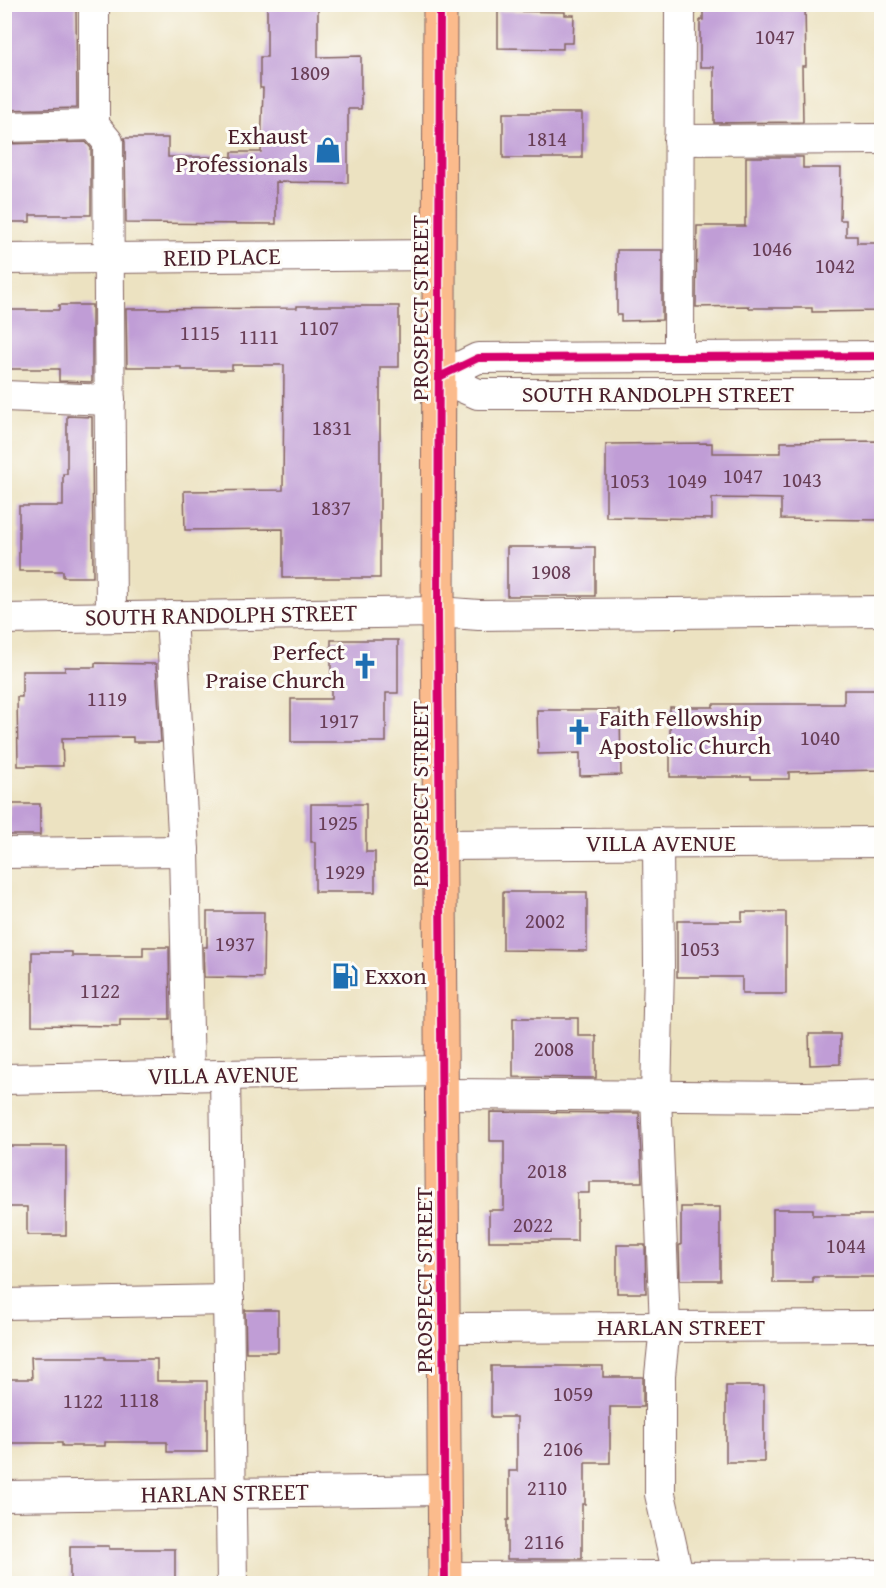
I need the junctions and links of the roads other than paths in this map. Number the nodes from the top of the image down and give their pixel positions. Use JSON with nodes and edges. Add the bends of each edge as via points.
{"nodes":[{"id":1,"x":94,"y":4,"type":"edge"},
{"id":2,"x":440,"y":4,"type":"edge"},
{"id":3,"x":680,"y":4,"type":"edge"},
{"id":4,"x":94,"y":125,"type":"junction"},
{"id":5,"x":4,"y":128,"type":"edge"},
{"id":6,"x":882,"y":139,"type":"edge"},
{"id":7,"x":679,"y":140,"type":"junction"},
{"id":8,"x":439,"y":255,"type":"junction"},
{"id":9,"x":109,"y":258,"type":"junction"},
{"id":10,"x":4,"y":259,"type":"edge"},
{"id":11,"x":679,"y":341,"type":"dead end"},
{"id":12,"x":882,"y":356,"type":"edge"},
{"id":13,"x":439,"y":377,"type":"junction"},
{"id":14,"x":882,"y":394,"type":"edge"},
{"id":15,"x":4,"y":396,"type":"edge"},
{"id":16,"x":110,"y":400,"type":"junction"},
{"id":17,"x":882,"y":611,"type":"edge"},
{"id":18,"x":438,"y":612,"type":"junction"},
{"id":19,"x":171,"y":616,"type":"junction"},
{"id":20,"x":111,"y":617,"type":"junction"},
{"id":21,"x":4,"y":619,"type":"edge"},
{"id":22,"x":882,"y":842,"type":"edge"},
{"id":23,"x":658,"y":843,"type":"junction"},
{"id":24,"x":440,"y":844,"type":"junction"},
{"id":25,"x":184,"y":851,"type":"junction"},
{"id":26,"x":4,"y":853,"type":"edge"},
{"id":27,"x":225,"y":1075,"type":"junction"},
{"id":28,"x":189,"y":1076,"type":"junction"},
{"id":29,"x":4,"y":1079,"type":"edge"},
{"id":30,"x":442,"y":1083,"type":"junction"},
{"id":31,"x":882,"y":1095,"type":"edge"},
{"id":32,"x":656,"y":1096,"type":"junction"},
{"id":33,"x":229,"y":1300,"type":"junction"},
{"id":34,"x":4,"y":1304,"type":"edge"},
{"id":35,"x":882,"y":1326,"type":"edge"},
{"id":36,"x":664,"y":1327,"type":"junction"},
{"id":37,"x":444,"y":1328,"type":"junction"},
{"id":38,"x":445,"y":1490,"type":"junction"},
{"id":39,"x":232,"y":1493,"type":"junction"},
{"id":40,"x":4,"y":1496,"type":"edge"},
{"id":41,"x":882,"y":1575,"type":"edge"},
{"id":42,"x":445,"y":1580,"type":"edge"},
{"id":43,"x":679,"y":1580,"type":"edge"},
{"id":44,"x":232,"y":1584,"type":"edge"}],
"edges":[{"from":1,"to":4,"type":"street"},
{"from":2,"to":8,"type":"main road","name":"PROSPECT STREET"},
{"from":3,"to":7,"type":"street"},
{"from":4,"to":5,"type":"street"},
{"from":4,"to":9,"type":"street","via":[[108,142]]},
{"from":6,"to":7,"type":"street"},
{"from":7,"to":11,"type":"street"},
{"from":8,"to":9,"type":"street","name":"REID PLACE"},
{"from":8,"to":13,"type":"main road","name":"PROSPECT STREET"},
{"from":9,"to":10,"type":"street","name":"REID PLACE"},
{"from":9,"to":16,"type":"street"},
{"from":12,"to":13,"type":"street","via":[[478,358]]},
{"from":13,"to":14,"type":"street","name":"SOUTH RANDOLPH STREET","via":[[478,394]]},
{"from":13,"to":18,"type":"main road","name":"PROSPECT STREET"},
{"from":15,"to":16,"type":"street"},
{"from":16,"to":20,"type":"street"},
{"from":17,"to":18,"type":"street","name":"SOUTH RANDOLPH STREET","via":[[491,615]]},
{"from":18,"to":19,"type":"street","name":"SOUTH RANDOLPH STREET"},
{"from":18,"to":24,"type":"main road","name":"PROSPECT STREET"},
{"from":19,"to":20,"type":"street","name":"SOUTH RANDOLPH STREET"},
{"from":19,"to":25,"type":"street"},
{"from":20,"to":21,"type":"street","name":"SOUTH RANDOLPH STREET"},
{"from":22,"to":23,"type":"street","name":"VILLA AVENUE"},
{"from":23,"to":24,"type":"street","name":"VILLA AVENUE"},
{"from":23,"to":32,"type":"street"},
{"from":24,"to":30,"type":"main road","name":"PROSPECT STREET"},
{"from":25,"to":26,"type":"street"},
{"from":25,"to":28,"type":"street"},
{"from":27,"to":28,"type":"street","name":"VILLA AVENUE"},
{"from":27,"to":30,"type":"street","name":"VILLA AVENUE"},
{"from":27,"to":33,"type":"street"},
{"from":28,"to":29,"type":"street","name":"VILLA AVENUE"},
{"from":30,"to":32,"type":"street","name":"VILLA AVENUE"},
{"from":30,"to":37,"type":"main road","name":"PROSPECT STREET"},
{"from":31,"to":32,"type":"street","name":"VILLA AVENUE"},
{"from":32,"to":36,"type":"street"},
{"from":33,"to":34,"type":"street"},
{"from":33,"to":39,"type":"street"},
{"from":35,"to":36,"type":"street","name":"HARLAN STREET"},
{"from":36,"to":37,"type":"street","name":"HARLAN STREET"},
{"from":36,"to":43,"type":"street","via":[[660,1494]]},
{"from":37,"to":38,"type":"main road","name":"PROSPECT STREET"},
{"from":38,"to":39,"type":"street","name":"HARLAN STREET"},
{"from":38,"to":42,"type":"main road","name":"PROSPECT STREET"},
{"from":39,"to":40,"type":"street","name":"HARLAN STREET"},
{"from":39,"to":44,"type":"street"},
{"from":41,"to":43,"type":"street"},
{"from":42,"to":43,"type":"street"}]}
